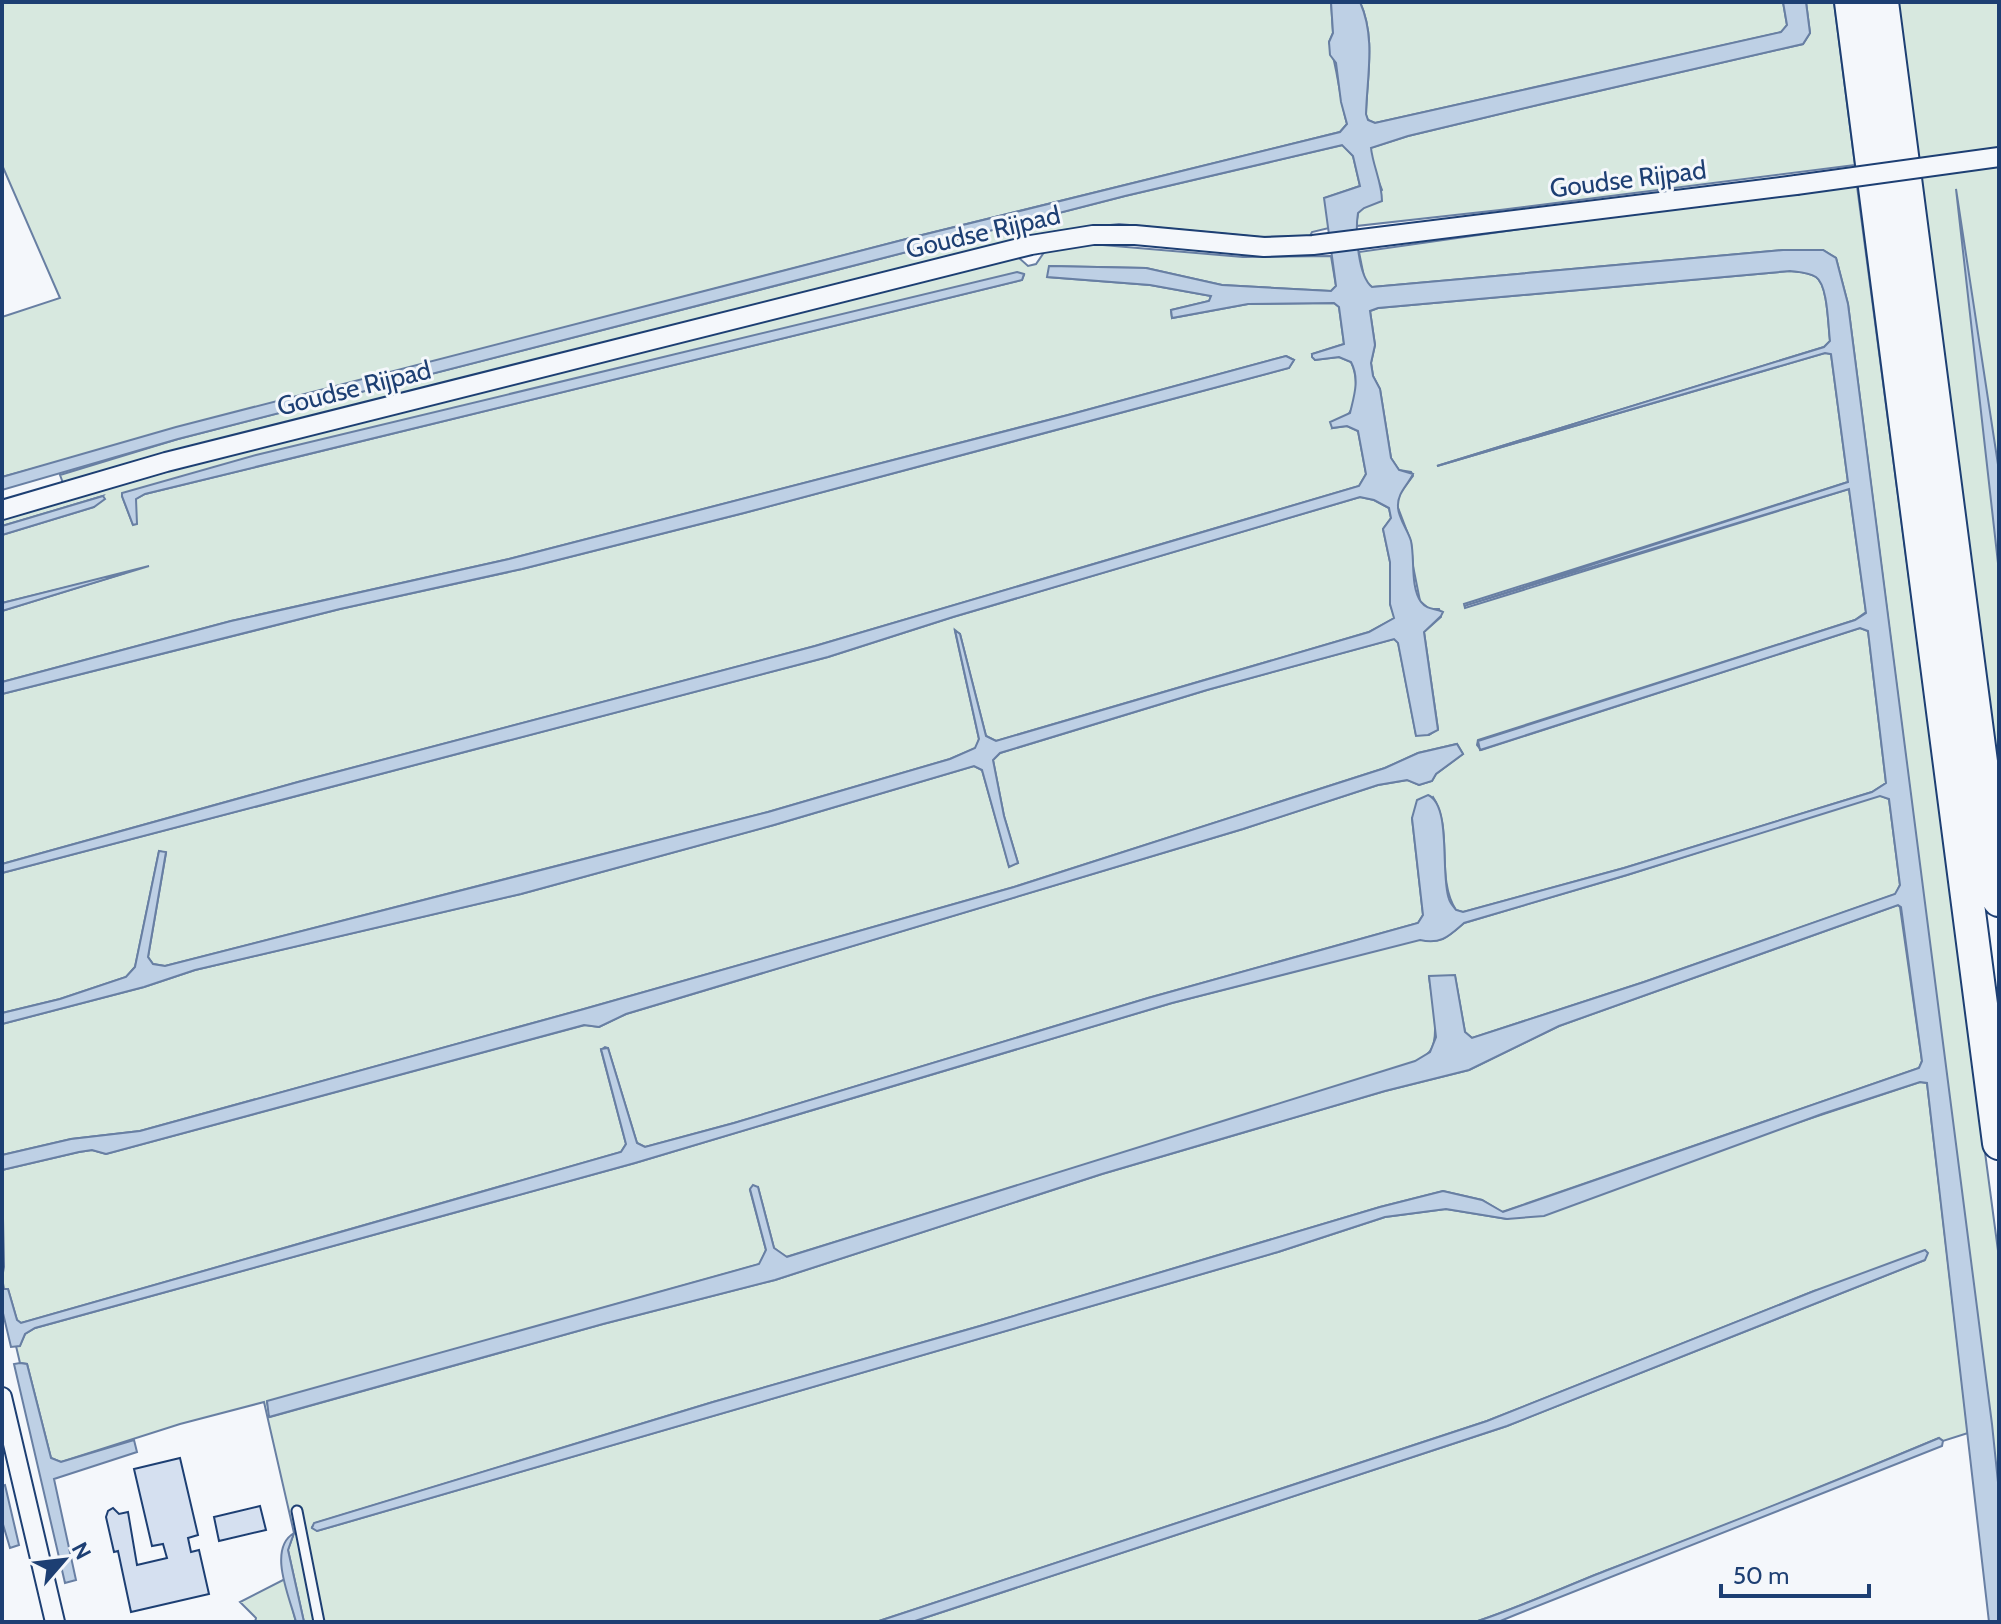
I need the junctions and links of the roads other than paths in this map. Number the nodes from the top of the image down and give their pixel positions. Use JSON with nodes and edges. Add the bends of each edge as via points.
{"nodes":[{"id":1,"x":1851,"y":2,"type":"edge"},
{"id":2,"x":1882,"y":2,"type":"edge"},
{"id":3,"x":1999,"y":157,"type":"edge"},
{"id":4,"x":2,"y":510,"type":"edge"},
{"id":5,"x":1999,"y":900,"type":"edge"},
{"id":6,"x":1999,"y":1143,"type":"edge"},
{"id":7,"x":2,"y":1397,"type":"edge"},
{"id":8,"x":297,"y":1511,"type":"dead end"},
{"id":9,"x":55,"y":1622,"type":"edge"},
{"id":10,"x":319,"y":1622,"type":"edge"}],
"edges":[{"from":1,"to":6,"type":"highway"},
{"from":2,"to":5,"type":"highway"},
{"from":3,"to":4,"type":"street","name":"Goudse Rijpad","bridge":true,"via":[[1313,245],[1264,247],[1135,235],[1093,235],[1031,245],[166,462]]},
{"from":7,"to":9,"type":"street"},
{"from":8,"to":10,"type":"lane"}]}
